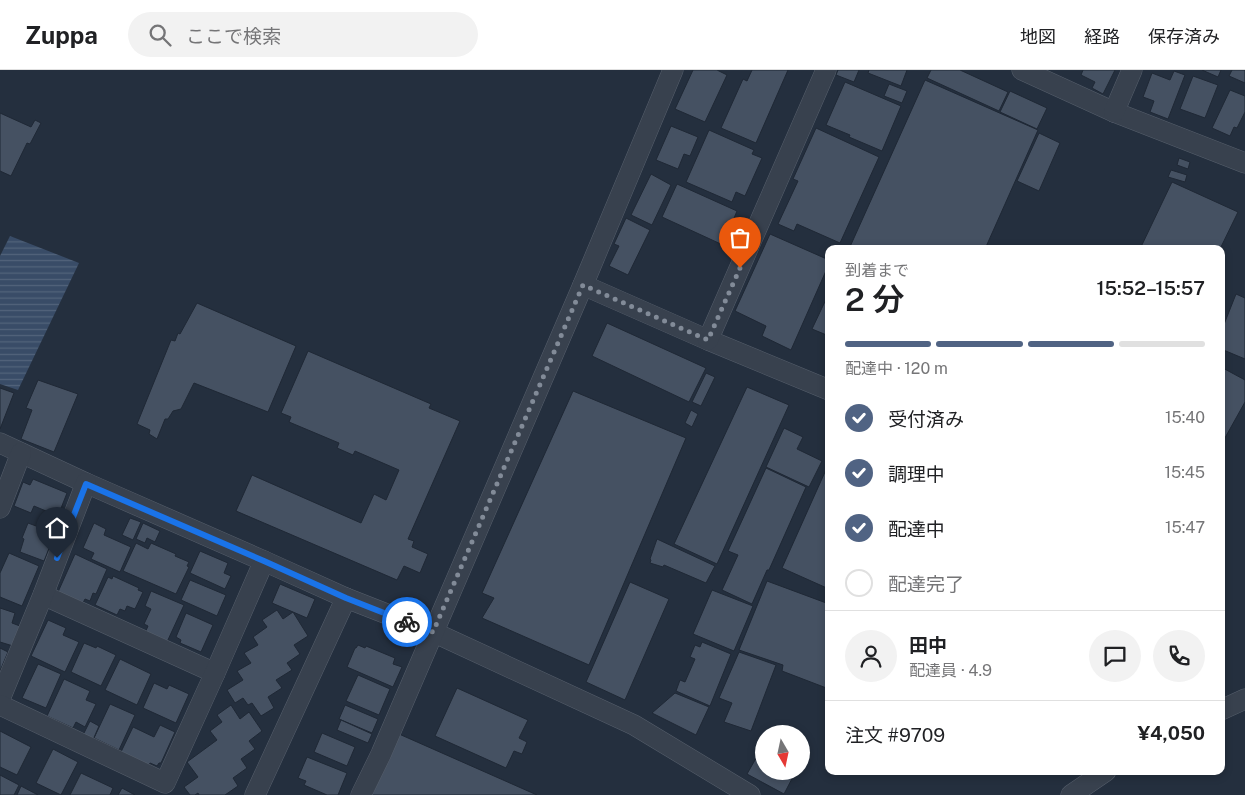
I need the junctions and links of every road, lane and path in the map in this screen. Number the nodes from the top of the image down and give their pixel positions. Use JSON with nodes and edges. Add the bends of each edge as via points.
{"nodes":[{"id":1,"x":674,"y":70,"type":"edge"},
{"id":2,"x":826,"y":70,"type":"edge"},
{"id":3,"x":1022,"y":70,"type":"edge"},
{"id":4,"x":1132,"y":70,"type":"edge"},
{"id":5,"x":1114,"y":112,"type":"junction"},
{"id":6,"x":1245,"y":163,"type":"edge"},
{"id":7,"x":583,"y":285,"type":"junction"},
{"id":8,"x":708,"y":340,"type":"junction"},
{"id":9,"x":825,"y":388,"type":"edge"},
{"id":10,"x":0,"y":443,"type":"edge"},
{"id":11,"x":21,"y":452,"type":"junction"},
{"id":12,"x":86,"y":484,"type":"junction"},
{"id":13,"x":0,"y":508,"type":"edge"},
{"id":14,"x":264,"y":561,"type":"junction"},
{"id":15,"x":43,"y":595,"type":"junction"},
{"id":16,"x":346,"y":598,"type":"junction"},
{"id":17,"x":433,"y":632,"type":"junction"},
{"id":18,"x":215,"y":673,"type":"junction"},
{"id":19,"x":0,"y":699,"type":"edge"},
{"id":20,"x":1245,"y":699,"type":"edge"},
{"id":21,"x":0,"y":706,"type":"edge"},
{"id":22,"x":1225,"y":708,"type":"edge"},
{"id":23,"x":1100,"y":775,"type":"edge"},
{"id":24,"x":166,"y":789,"type":"edge"},
{"id":25,"x":255,"y":795,"type":"edge"},
{"id":26,"x":361,"y":795,"type":"edge"},
{"id":27,"x":750,"y":795,"type":"edge"},
{"id":28,"x":1071,"y":795,"type":"edge"}],
"edges":[{"from":1,"to":7,"type":"street"},
{"from":2,"to":8,"type":"street"},
{"from":3,"to":5,"type":"street"},
{"from":4,"to":5,"type":"street"},
{"from":5,"to":6,"type":"street"},
{"from":7,"to":8,"type":"street"},
{"from":7,"to":17,"type":"street"},
{"from":8,"to":9,"type":"street"},
{"from":10,"to":11,"type":"street"},
{"from":11,"to":12,"type":"street"},
{"from":11,"to":13,"type":"street"},
{"from":12,"to":14,"type":"street"},
{"from":12,"to":15,"type":"street"},
{"from":14,"to":16,"type":"street"},
{"from":14,"to":18,"type":"street"},
{"from":15,"to":18,"type":"street"},
{"from":15,"to":19,"type":"street"},
{"from":16,"to":17,"type":"street"},
{"from":16,"to":25,"type":"street"},
{"from":17,"to":26,"type":"street"},
{"from":17,"to":27,"type":"street","via":[[634,725]]},
{"from":18,"to":24,"type":"street"},
{"from":20,"to":22,"type":"street"},
{"from":21,"to":24,"type":"street"},
{"from":23,"to":28,"type":"street"}]}
